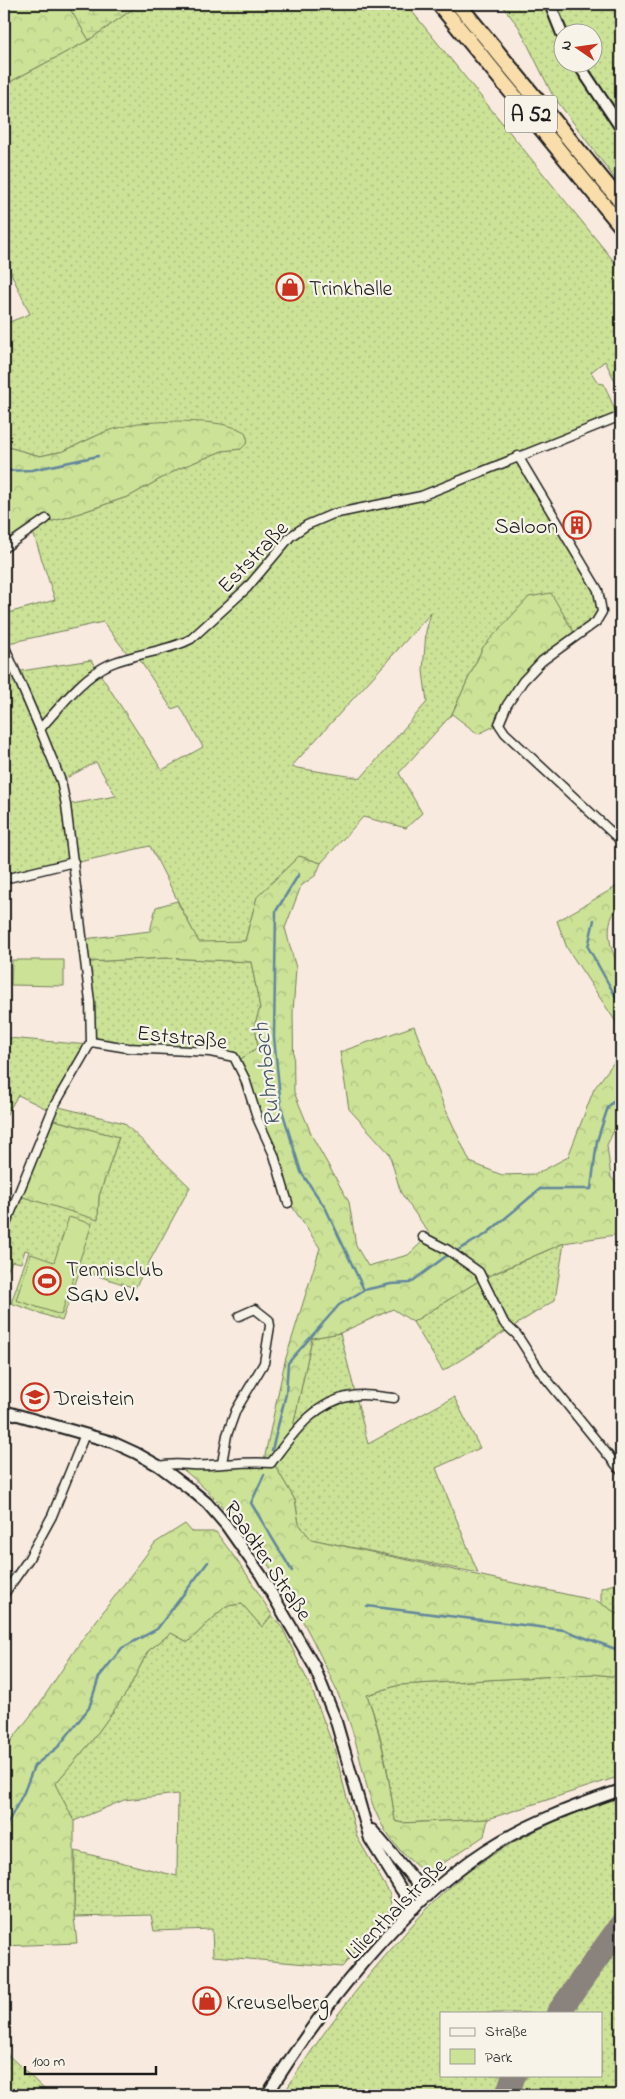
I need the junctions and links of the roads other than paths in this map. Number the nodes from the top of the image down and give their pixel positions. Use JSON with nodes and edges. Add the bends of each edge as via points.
{"nodes":[{"id":1,"x":438,"y":4,"type":"edge"},
{"id":2,"x":458,"y":4,"type":"edge"},
{"id":3,"x":550,"y":4,"type":"edge"},
{"id":4,"x":557,"y":22,"type":"edge"},
{"id":5,"x":584,"y":72,"type":"edge"},
{"id":6,"x":621,"y":128,"type":"edge"},
{"id":7,"x":621,"y":202,"type":"edge"},
{"id":8,"x":621,"y":226,"type":"edge"},
{"id":9,"x":621,"y":416,"type":"edge"},
{"id":10,"x":518,"y":456,"type":"junction"},
{"id":11,"x":46,"y":519,"type":"dead end"},
{"id":12,"x":4,"y":548,"type":"edge"},
{"id":13,"x":4,"y":645,"type":"edge"},
{"id":14,"x":40,"y":729,"type":"junction"},
{"id":15,"x":621,"y":841,"type":"edge"},
{"id":16,"x":74,"y":862,"type":"junction"},
{"id":17,"x":4,"y":879,"type":"edge"},
{"id":18,"x":91,"y":1042,"type":"junction"},
{"id":19,"x":288,"y":1203,"type":"dead end"},
{"id":20,"x":4,"y":1230,"type":"edge"},
{"id":21,"x":423,"y":1237,"type":"dead end"},
{"id":22,"x":239,"y":1316,"type":"dead end"},
{"id":23,"x":394,"y":1398,"type":"dead end"},
{"id":24,"x":4,"y":1411,"type":"edge"},
{"id":25,"x":85,"y":1434,"type":"junction"},
{"id":26,"x":222,"y":1463,"type":"junction"},
{"id":27,"x":159,"y":1466,"type":"junction"},
{"id":28,"x":621,"y":1471,"type":"edge"},
{"id":29,"x":4,"y":1594,"type":"edge"},
{"id":30,"x":621,"y":1790,"type":"edge"},
{"id":31,"x":366,"y":1821,"type":"junction"},
{"id":32,"x":428,"y":1896,"type":"junction"},
{"id":33,"x":415,"y":1908,"type":"junction"},
{"id":34,"x":267,"y":2095,"type":"edge"}],
"edges":[{"from":1,"to":8,"type":"highway","number":"A 52"},
{"from":2,"to":7,"type":"highway","number":"A 52"},
{"from":3,"to":4,"type":"main road"},
{"from":5,"to":6,"type":"main road"},
{"from":9,"to":10,"type":"street","name":"Eststraße"},
{"from":10,"to":14,"type":"street","name":"Eststraße","via":[[421,496],[334,514],[307,525],[291,536],[247,588],[190,639],[180,645],[144,652],[100,670]]},
{"from":10,"to":15,"type":"street","via":[[598,590],[602,612],[596,622],[542,662],[523,681],[499,724],[505,734]]},
{"from":11,"to":12,"type":"street"},
{"from":13,"to":14,"type":"street"},
{"from":14,"to":16,"type":"street","via":[[61,781]]},
{"from":16,"to":17,"type":"street"},
{"from":16,"to":18,"type":"street","via":[[90,1002]]},
{"from":18,"to":19,"type":"street","name":"Eststraße","via":[[234,1057],[274,1155]]},
{"from":18,"to":20,"type":"street","via":[[54,1106]]},
{"from":21,"to":28,"type":"street","via":[[479,1272],[504,1323],[517,1335],[540,1371]]},
{"from":22,"to":26,"type":"street","via":[[255,1309],[269,1320],[270,1326],[264,1363],[236,1410]]},
{"from":23,"to":26,"type":"street","via":[[353,1395],[335,1400],[293,1431],[271,1463]]},
{"from":24,"to":25,"type":"main road","name":"Raadter Straße"},
{"from":25,"to":27,"type":"main road","name":"Raadter Straße","via":[[112,1442]]},
{"from":25,"to":29,"type":"street","via":[[52,1516],[28,1560]]},
{"from":26,"to":27,"type":"street","via":[[209,1466],[175,1462]]},
{"from":27,"to":31,"type":"main road","name":"Raadter Straße","via":[[208,1503],[261,1575],[291,1623],[336,1718]]},
{"from":30,"to":32,"type":"main road","name":"Lilienthalstraße","via":[[572,1807],[515,1833]]},
{"from":31,"to":32,"type":"main road","name":"Raadter Straße","via":[[380,1842]]},
{"from":31,"to":33,"type":"main road","name":"Raadter Straße","via":[[370,1839]]},
{"from":32,"to":33,"type":"main road","name":"Lilienthalstraße"},
{"from":33,"to":34,"type":"main road","name":"Lilienthalstraße","via":[[324,2012]]}]}
